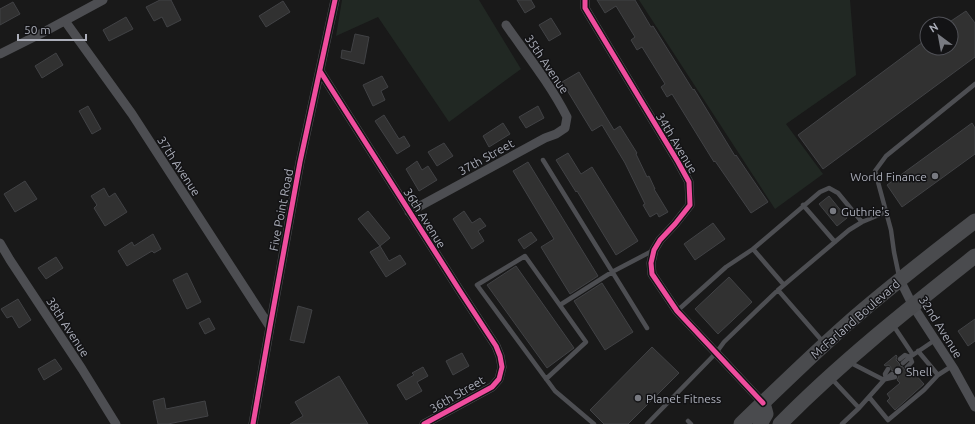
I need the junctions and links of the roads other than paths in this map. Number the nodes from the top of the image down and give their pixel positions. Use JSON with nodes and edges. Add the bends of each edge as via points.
{"nodes":[{"id":1,"x":103,"y":0,"type":"edge"},
{"id":2,"x":335,"y":0,"type":"edge"},
{"id":3,"x":585,"y":0,"type":"edge"},
{"id":4,"x":65,"y":21,"type":"junction"},
{"id":5,"x":506,"y":24,"type":"dead end"},
{"id":6,"x":0,"y":54,"type":"edge"},
{"id":7,"x":320,"y":71,"type":"junction"},
{"id":8,"x":975,"y":84,"type":"edge"},
{"id":9,"x":568,"y":117,"type":"joint"},
{"id":10,"x":543,"y":160,"type":"dead end"},
{"id":11,"x":803,"y":206,"type":"junction"},
{"id":12,"x":409,"y":212,"type":"junction"},
{"id":13,"x":886,"y":212,"type":"junction"},
{"id":14,"x":975,"y":221,"type":"edge"},
{"id":15,"x":862,"y":222,"type":"junction"},
{"id":16,"x":835,"y":242,"type":"junction"},
{"id":17,"x":0,"y":243,"type":"edge"},
{"id":18,"x":752,"y":249,"type":"junction"},
{"id":19,"x":654,"y":250,"type":"junction"},
{"id":20,"x":975,"y":256,"type":"edge"},
{"id":21,"x":612,"y":272,"type":"junction"},
{"id":22,"x":900,"y":280,"type":"junction"},
{"id":23,"x":784,"y":285,"type":"junction"},
{"id":24,"x":778,"y":290,"type":"junction"},
{"id":25,"x":560,"y":305,"type":"junction"},
{"id":26,"x":913,"y":306,"type":"junction"},
{"id":27,"x":677,"y":311,"type":"junction"},
{"id":28,"x":892,"y":323,"type":"junction"},
{"id":29,"x":270,"y":327,"type":"junction"},
{"id":30,"x":647,"y":328,"type":"dead end"},
{"id":31,"x":935,"y":340,"type":"junction"},
{"id":32,"x":825,"y":344,"type":"junction"},
{"id":33,"x":918,"y":351,"type":"junction"},
{"id":34,"x":716,"y":353,"type":"junction"},
{"id":35,"x":912,"y":356,"type":"junction"},
{"id":36,"x":848,"y":361,"type":"junction"},
{"id":37,"x":903,"y":363,"type":"dead end"},
{"id":38,"x":952,"y":366,"type":"junction"},
{"id":39,"x":888,"y":369,"type":"dead end"},
{"id":40,"x":938,"y":375,"type":"junction"},
{"id":41,"x":894,"y":376,"type":"dead end"},
{"id":42,"x":830,"y":377,"type":"junction"},
{"id":43,"x":499,"y":379,"type":"joint"},
{"id":44,"x":546,"y":379,"type":"junction"},
{"id":45,"x":885,"y":379,"type":"junction"},
{"id":46,"x":869,"y":397,"type":"junction"},
{"id":47,"x":764,"y":403,"type":"junction"},
{"id":48,"x":975,"y":407,"type":"edge"},
{"id":49,"x":859,"y":408,"type":"junction"},
{"id":50,"x":116,"y":424,"type":"edge"},
{"id":51,"x":253,"y":424,"type":"edge"},
{"id":52,"x":424,"y":424,"type":"edge"},
{"id":53,"x":594,"y":424,"type":"edge"},
{"id":54,"x":646,"y":424,"type":"edge"},
{"id":55,"x":741,"y":424,"type":"edge"},
{"id":56,"x":760,"y":424,"type":"edge"},
{"id":57,"x":780,"y":424,"type":"edge"},
{"id":58,"x":842,"y":424,"type":"edge"}],
"edges":[{"from":1,"to":4,"type":"street"},
{"from":2,"to":7,"type":"street","name":"Five Point Road"},
{"from":3,"to":19,"type":"street","name":"34th Avenue","via":[[585,8],[609,50],[689,182],[690,205]]},
{"from":4,"to":6,"type":"street"},
{"from":4,"to":29,"type":"street","name":"37th Avenue","via":[[132,114]]},
{"from":5,"to":9,"type":"street","name":"35th Avenue"},
{"from":7,"to":12,"type":"street","name":"36th Avenue"},
{"from":7,"to":29,"type":"street","name":"Five Point Road","via":[[300,162]]},
{"from":8,"to":13,"type":"lane","via":[[886,156],[875,171]]},
{"from":9,"to":12,"type":"street","name":"37th Street","via":[[565,128],[556,134]]},
{"from":10,"to":21,"type":"lane"},
{"from":11,"to":15,"type":"lane","via":[[829,188],[838,193]]},
{"from":11,"to":16,"type":"lane"},
{"from":11,"to":18,"type":"lane"},
{"from":12,"to":43,"type":"street","name":"36th Avenue","via":[[496,346],[502,367]]},
{"from":13,"to":15,"type":"lane"},
{"from":13,"to":22,"type":"lane"},
{"from":14,"to":22,"type":"highway","name":"McFarland Boulevard"},
{"from":15,"to":16,"type":"lane"},
{"from":16,"to":23,"type":"lane"},
{"from":17,"to":50,"type":"street","name":"38th Avenue"},
{"from":18,"to":23,"type":"lane"},
{"from":18,"to":27,"type":"lane","via":[[726,266]]},
{"from":19,"to":21,"type":"lane"},
{"from":19,"to":27,"type":"street","name":"34th Avenue","via":[[652,274]]},
{"from":20,"to":26,"type":"highway"},
{"from":21,"to":25,"type":"lane"},
{"from":21,"to":30,"type":"lane"},
{"from":22,"to":26,"type":"street","name":"32nd Avenue"},
{"from":22,"to":32,"type":"highway","name":"McFarland Boulevard"},
{"from":23,"to":24,"type":"lane"},
{"from":24,"to":32,"type":"lane"},
{"from":24,"to":34,"type":"lane","via":[[724,342]]},
{"from":25,"to":44,"type":"lane","via":[[586,342]]},
{"from":25,"to":44,"type":"lane","via":[[526,256],[477,285]]},
{"from":26,"to":28,"type":"highway"},
{"from":26,"to":31,"type":"street","name":"32nd Avenue"},
{"from":27,"to":34,"type":"street","name":"34th Avenue"},
{"from":28,"to":35,"type":"lane"},
{"from":28,"to":36,"type":"highway"},
{"from":29,"to":51,"type":"street","name":"Five Point Road"},
{"from":31,"to":33,"type":"lane"},
{"from":31,"to":38,"type":"street","name":"32nd Avenue"},
{"from":32,"to":47,"type":"highway","name":"McFarland Boulevard"},
{"from":33,"to":35,"type":"lane"},
{"from":33,"to":40,"type":"lane"},
{"from":34,"to":47,"type":"street","name":"34th Avenue"},
{"from":34,"to":54,"type":"lane"},
{"from":35,"to":37,"type":"lane"},
{"from":36,"to":42,"type":"highway"},
{"from":36,"to":45,"type":"lane"},
{"from":38,"to":40,"type":"lane"},
{"from":38,"to":48,"type":"street","name":"32nd Avenue"},
{"from":39,"to":45,"type":"lane"},
{"from":40,"to":46,"type":"lane","via":[[888,420]]},
{"from":41,"to":45,"type":"lane"},
{"from":42,"to":49,"type":"lane"},
{"from":42,"to":57,"type":"highway"},
{"from":43,"to":52,"type":"street","name":"36th Street","via":[[492,387]]},
{"from":44,"to":53,"type":"lane","via":[[555,391]]},
{"from":45,"to":46,"type":"lane"},
{"from":46,"to":49,"type":"lane"},
{"from":47,"to":55,"type":"highway","name":"McFarland Boulevard"},
{"from":47,"to":56,"type":"highway","via":[[766,414]]},
{"from":49,"to":58,"type":"lane"}]}
